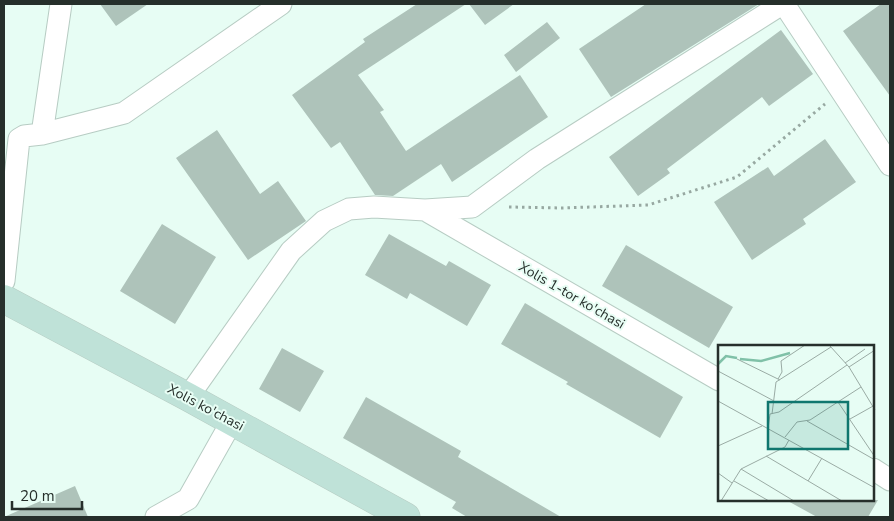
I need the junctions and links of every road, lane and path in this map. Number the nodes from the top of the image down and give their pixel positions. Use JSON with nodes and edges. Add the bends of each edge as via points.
{"nodes":[{"id":1,"x":61,"y":4,"type":"edge"},
{"id":2,"x":281,"y":4,"type":"edge"},
{"id":3,"x":783,"y":4,"type":"edge"},
{"id":4,"x":841,"y":91,"type":"junction"},
{"id":5,"x":42,"y":134,"type":"junction"},
{"id":6,"x":890,"y":165,"type":"edge"},
{"id":7,"x":472,"y":207,"type":"junction"},
{"id":8,"x":426,"y":210,"type":"junction"},
{"id":9,"x":4,"y":280,"type":"edge"},
{"id":10,"x":4,"y":299,"type":"edge"},
{"id":11,"x":718,"y":379,"type":"edge"},
{"id":12,"x":188,"y":397,"type":"junction"},
{"id":13,"x":232,"y":420,"type":"junction"},
{"id":14,"x":874,"y":470,"type":"edge"},
{"id":15,"x":890,"y":480,"type":"edge"},
{"id":16,"x":156,"y":517,"type":"edge"},
{"id":17,"x":406,"y":517,"type":"edge"}],
"edges":[{"from":1,"to":5,"type":"street"},
{"from":2,"to":5,"type":"street","via":[[124,113]]},
{"from":3,"to":4,"type":"street"},
{"from":3,"to":7,"type":"street","via":[[537,160]]},
{"from":4,"to":6,"type":"street"},
{"from":4,"to":7,"type":"path","via":[[737,177],[648,206]]},
{"from":5,"to":9,"type":"street","via":[[19,139]]},
{"from":7,"to":8,"type":"street"},
{"from":8,"to":11,"type":"street","name":"Xolis 1-tor ko'chasi"},
{"from":8,"to":12,"type":"street","via":[[349,209],[324,221],[291,251]]},
{"from":10,"to":12,"type":"street","name":"Xolis ko'chasi"},
{"from":12,"to":13,"type":"street","name":"Xolis ko'chasi"},
{"from":13,"to":16,"type":"street","via":[[188,499]]},
{"from":13,"to":17,"type":"street","name":"Xolis ko'chasi"},
{"from":14,"to":15,"type":"street"}]}
